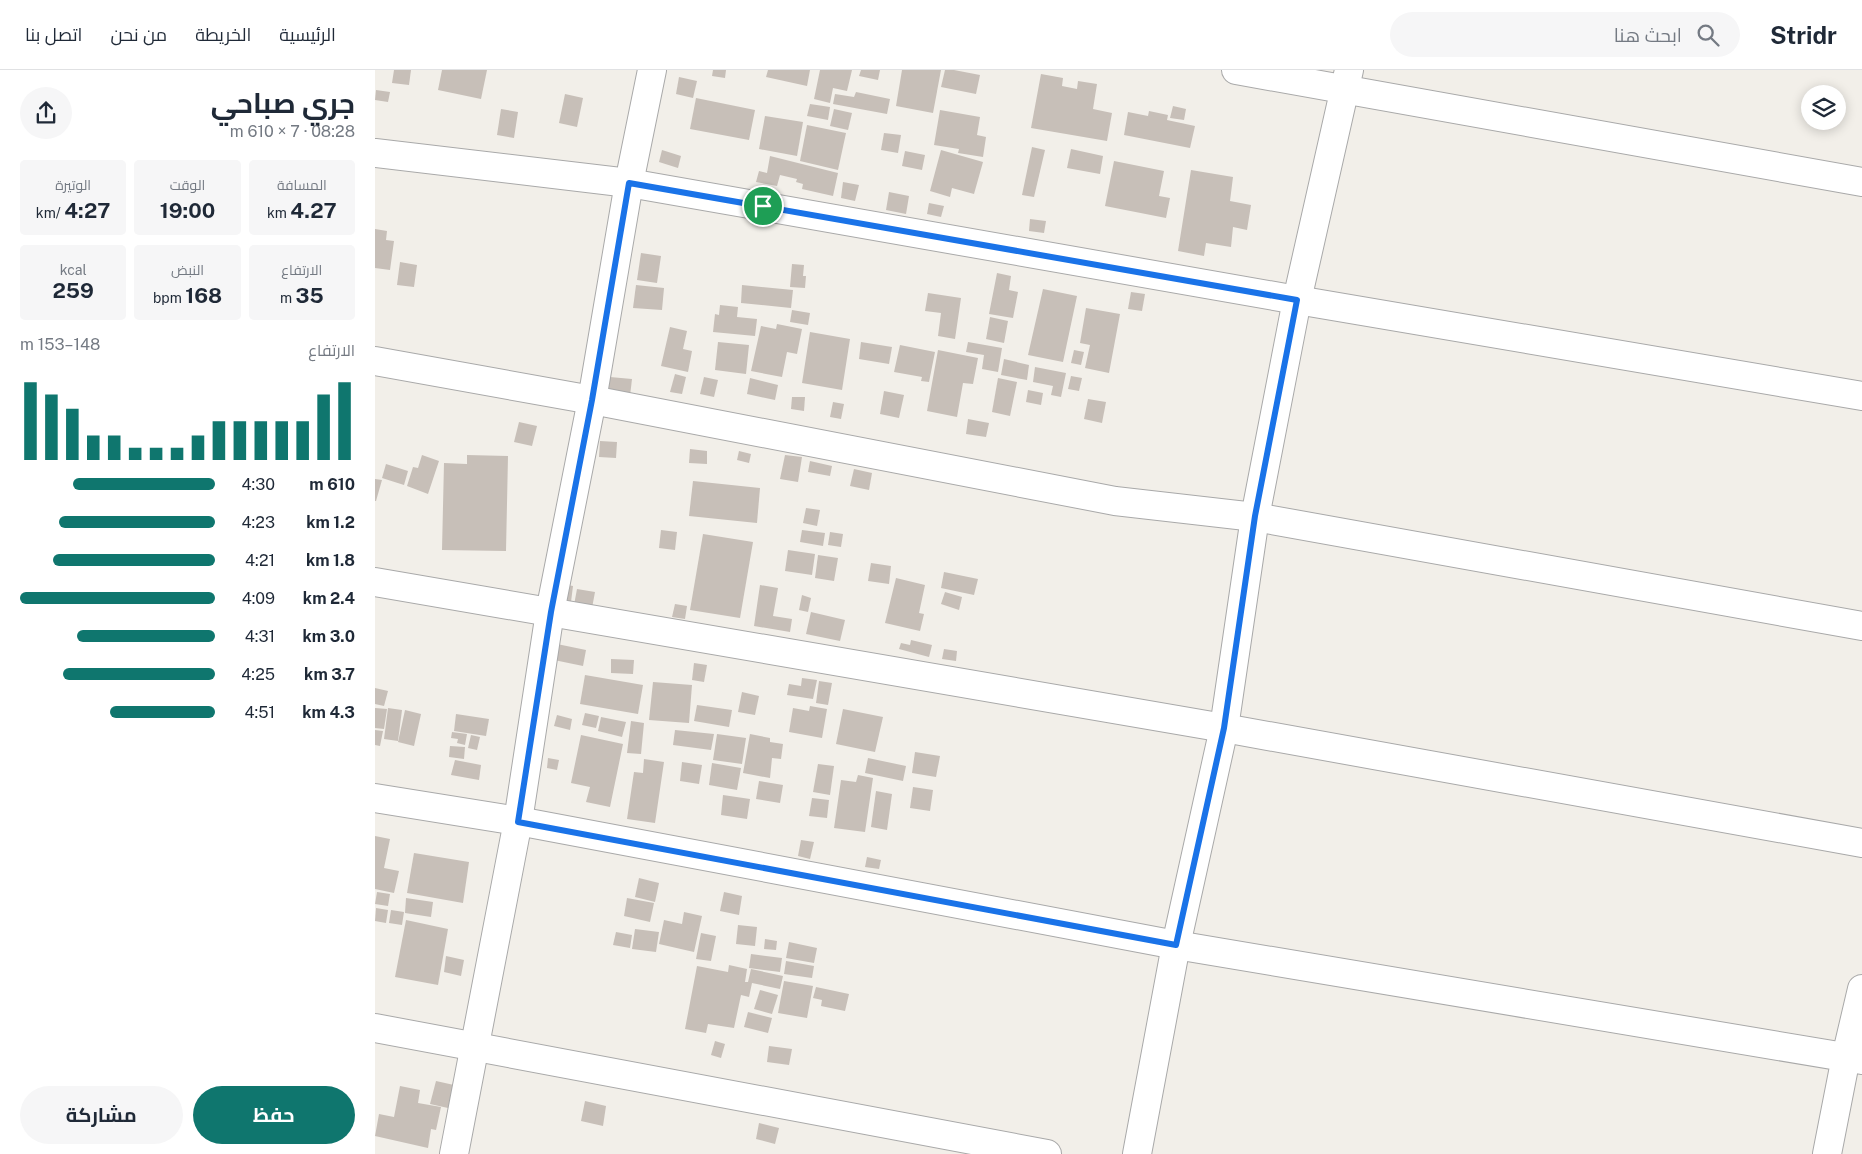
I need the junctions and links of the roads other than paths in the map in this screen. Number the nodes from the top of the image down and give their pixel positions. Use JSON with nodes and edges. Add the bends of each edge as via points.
{"nodes":[{"id":1,"x":651,"y":70,"type":"edge"},
{"id":2,"x":1236,"y":70,"type":"edge"},
{"id":3,"x":1347,"y":80,"type":"edge"},
{"id":4,"x":375,"y":153,"type":"edge"},
{"id":5,"x":1862,"y":182,"type":"edge"},
{"id":6,"x":629,"y":183,"type":"junction"},
{"id":7,"x":1297,"y":300,"type":"junction"},
{"id":8,"x":375,"y":361,"type":"edge"},
{"id":9,"x":1862,"y":396,"type":"edge"},
{"id":10,"x":592,"y":400,"type":"junction"},
{"id":11,"x":1255,"y":516,"type":"junction"},
{"id":12,"x":375,"y":582,"type":"edge"},
{"id":13,"x":551,"y":612,"type":"junction"},
{"id":14,"x":1862,"y":626,"type":"edge"},
{"id":15,"x":1224,"y":728,"type":"junction"},
{"id":16,"x":375,"y":798,"type":"edge"},
{"id":17,"x":518,"y":822,"type":"junction"},
{"id":18,"x":1862,"y":844,"type":"edge"},
{"id":19,"x":1176,"y":945,"type":"junction"},
{"id":20,"x":1862,"y":989,"type":"edge"},
{"id":21,"x":375,"y":1028,"type":"edge"},
{"id":22,"x":476,"y":1047,"type":"junction"},
{"id":23,"x":1854,"y":1059,"type":"edge"},
{"id":24,"x":454,"y":1154,"type":"edge"},
{"id":25,"x":1047,"y":1154,"type":"edge"},
{"id":26,"x":1137,"y":1154,"type":"edge"},
{"id":27,"x":1827,"y":1154,"type":"edge"}],
"edges":[{"from":1,"to":6,"type":"street"},
{"from":2,"to":3,"type":"street"},
{"from":3,"to":5,"type":"street"},
{"from":3,"to":7,"type":"street"},
{"from":4,"to":6,"type":"street"},
{"from":6,"to":7,"type":"street"},
{"from":6,"to":10,"type":"street"},
{"from":7,"to":9,"type":"street"},
{"from":7,"to":11,"type":"street"},
{"from":8,"to":10,"type":"street"},
{"from":10,"to":11,"type":"street","via":[[1115,501]]},
{"from":10,"to":13,"type":"street"},
{"from":11,"to":14,"type":"street"},
{"from":11,"to":15,"type":"street"},
{"from":12,"to":13,"type":"street"},
{"from":13,"to":15,"type":"street"},
{"from":13,"to":17,"type":"street"},
{"from":15,"to":18,"type":"street"},
{"from":15,"to":19,"type":"street"},
{"from":16,"to":17,"type":"street"},
{"from":17,"to":19,"type":"street"},
{"from":17,"to":22,"type":"street"},
{"from":19,"to":23,"type":"street"},
{"from":19,"to":26,"type":"street"},
{"from":20,"to":23,"type":"street"},
{"from":21,"to":22,"type":"street"},
{"from":22,"to":24,"type":"street"},
{"from":22,"to":25,"type":"street"},
{"from":23,"to":27,"type":"street"}]}
